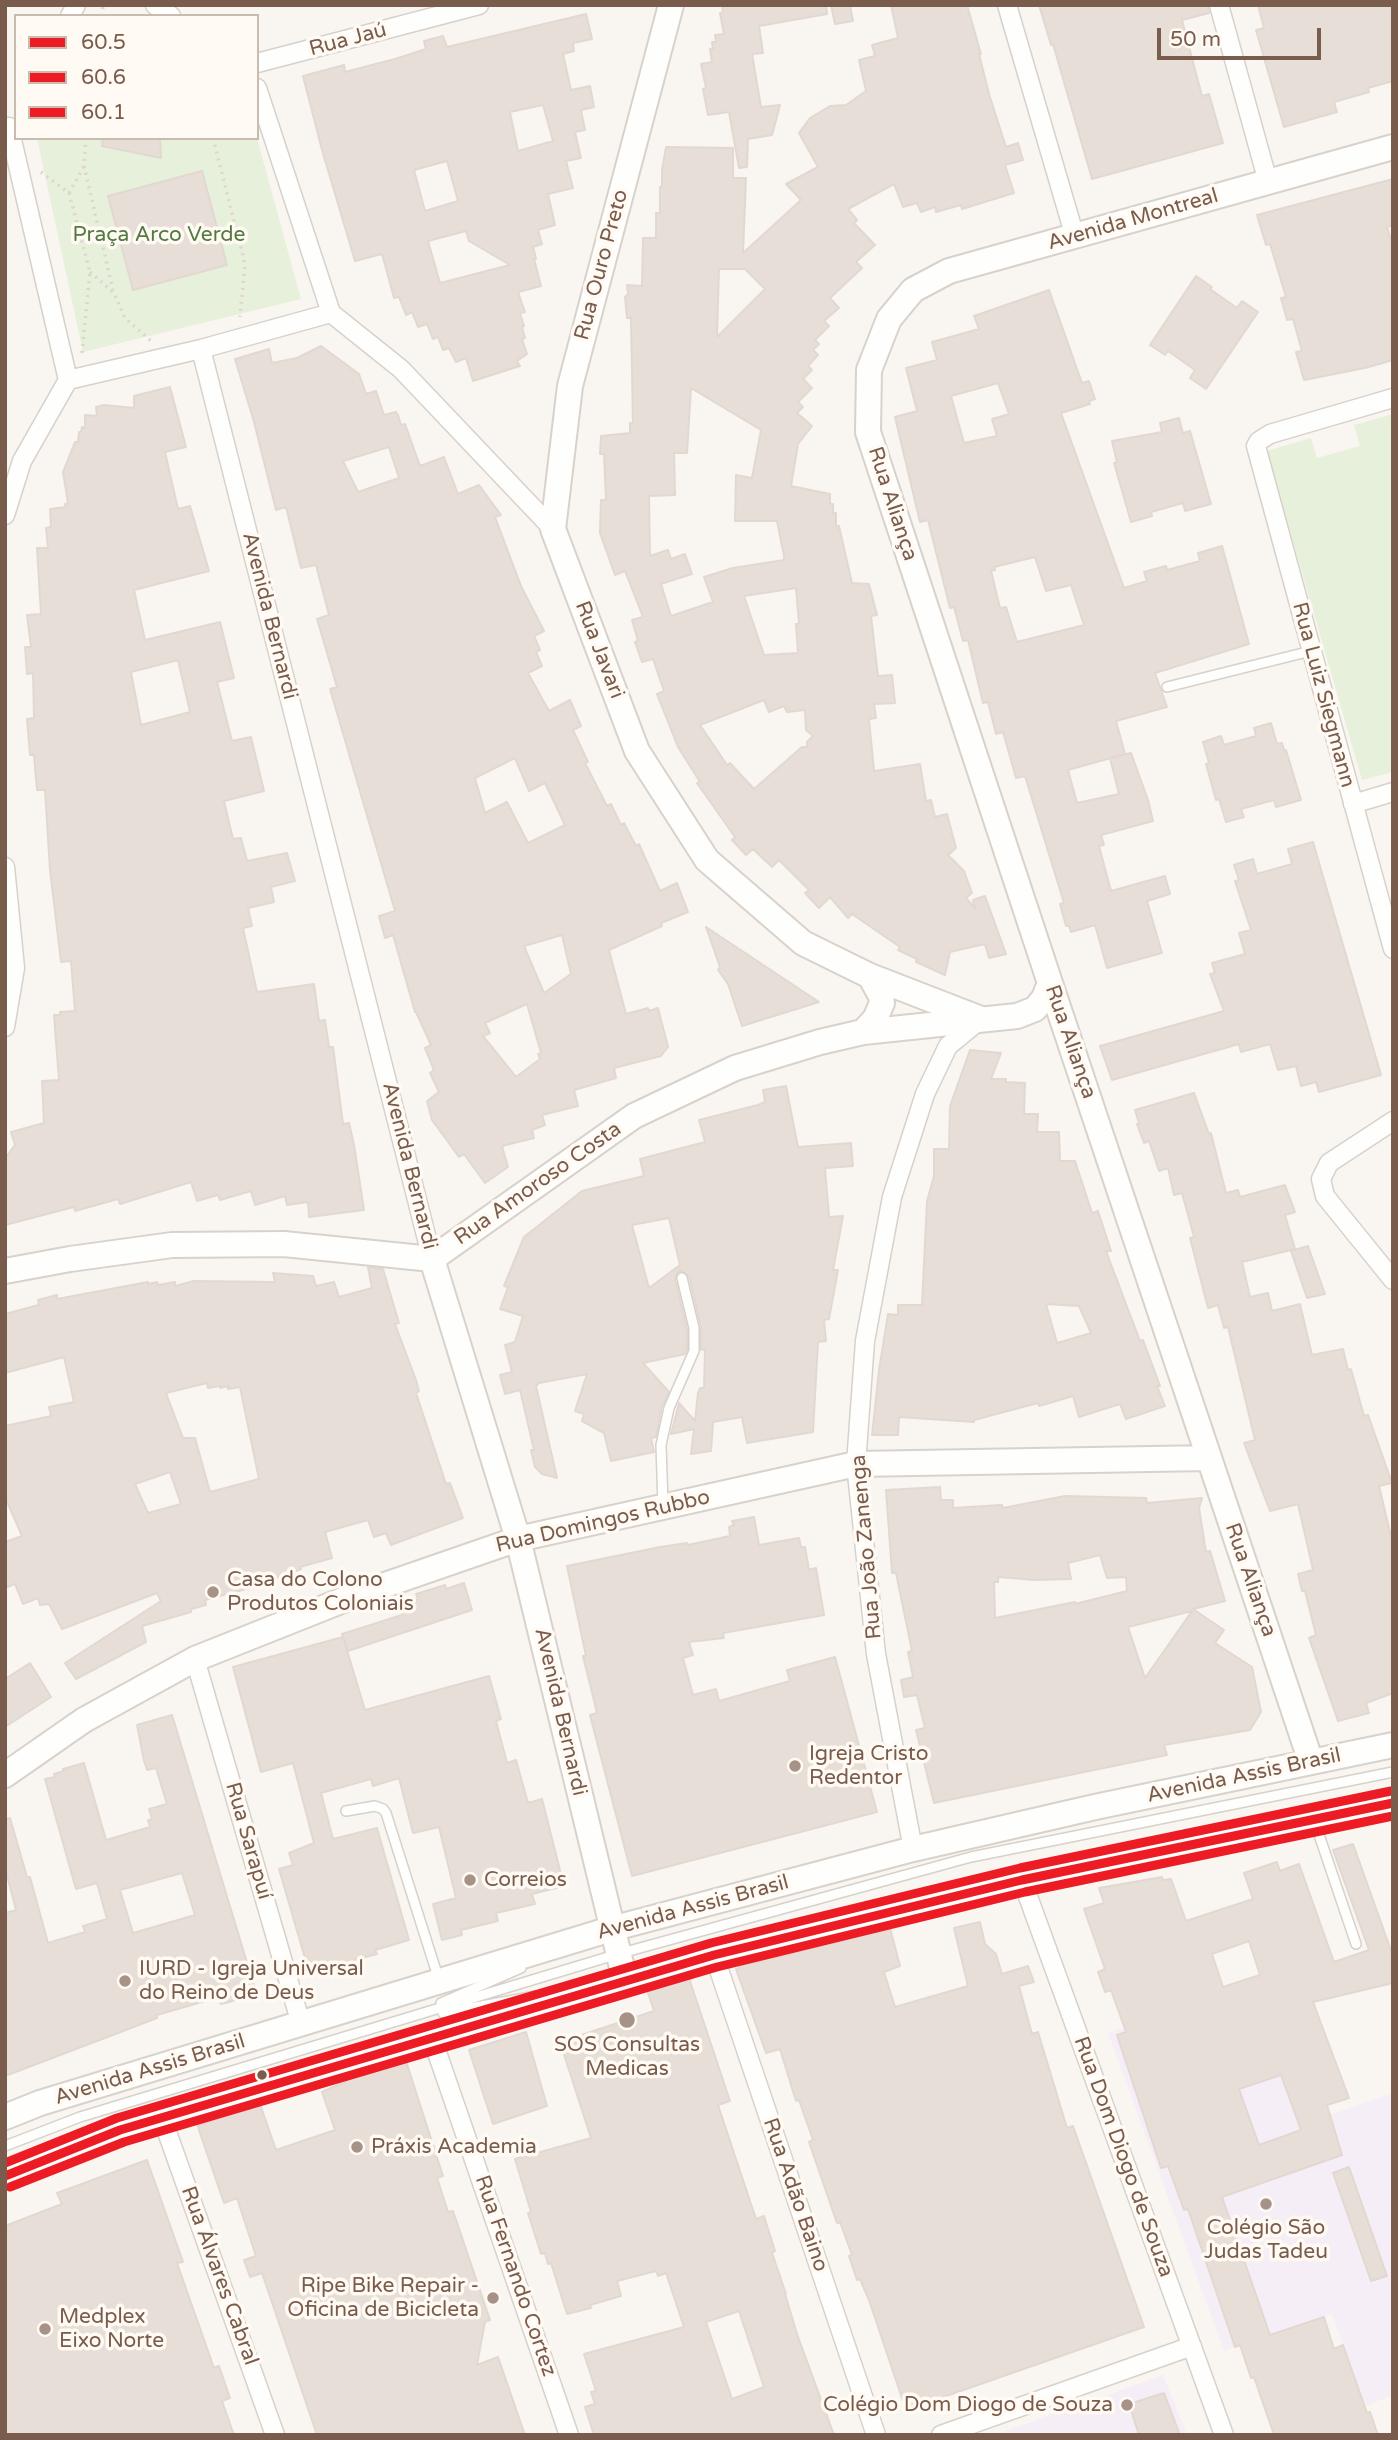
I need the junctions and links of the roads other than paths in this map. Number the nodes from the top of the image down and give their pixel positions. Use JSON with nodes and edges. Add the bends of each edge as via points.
{"nodes":[{"id":1,"x":479,"y":5,"type":"edge"},
{"id":2,"x":671,"y":5,"type":"edge"},
{"id":3,"x":1007,"y":5,"type":"edge"},
{"id":4,"x":1219,"y":5,"type":"edge"},
{"id":5,"x":259,"y":62,"type":"edge"},
{"id":6,"x":259,"y":94,"type":"edge"},
{"id":7,"x":10,"y":123,"type":"edge"},
{"id":8,"x":1393,"y":147,"type":"edge"},
{"id":9,"x":1268,"y":182,"type":"junction"},
{"id":10,"x":1075,"y":237,"type":"junction"},
{"id":11,"x":331,"y":313,"type":"junction"},
{"id":12,"x":889,"y":319,"type":"joint"},
{"id":13,"x":201,"y":349,"type":"junction"},
{"id":14,"x":68,"y":380,"type":"junction"},
{"id":15,"x":1393,"y":398,"type":"edge"},
{"id":16,"x":5,"y":515,"type":"edge"},
{"id":17,"x":553,"y":529,"type":"junction"},
{"id":18,"x":1311,"y":651,"type":"junction"},
{"id":19,"x":1167,"y":687,"type":"dead end"},
{"id":20,"x":1393,"y":792,"type":"edge"},
{"id":21,"x":1353,"y":804,"type":"junction"},
{"id":22,"x":5,"y":867,"type":"edge"},
{"id":23,"x":1393,"y":949,"type":"edge"},
{"id":24,"x":870,"y":976,"type":"junction"},
{"id":25,"x":1050,"y":983,"type":"junction"},
{"id":26,"x":1017,"y":1016,"type":"junction"},
{"id":27,"x":981,"y":1019,"type":"junction"},
{"id":28,"x":5,"y":1027,"type":"edge"},
{"id":29,"x":863,"y":1032,"type":"junction"},
{"id":30,"x":1070,"y":1043,"type":"junction"},
{"id":31,"x":1393,"y":1121,"type":"edge"},
{"id":32,"x":432,"y":1259,"type":"junction"},
{"id":33,"x":5,"y":1271,"type":"edge"},
{"id":34,"x":682,"y":1278,"type":"dead end"},
{"id":35,"x":1393,"y":1280,"type":"edge"},
{"id":36,"x":1209,"y":1458,"type":"junction"},
{"id":37,"x":856,"y":1464,"type":"junction"},
{"id":38,"x":663,"y":1507,"type":"junction"},
{"id":39,"x":518,"y":1539,"type":"junction"},
{"id":40,"x":195,"y":1659,"type":"junction"},
{"id":41,"x":1393,"y":1745,"type":"edge"},
{"id":42,"x":1311,"y":1762,"type":"junction"},
{"id":43,"x":1393,"y":1772,"type":"edge"},
{"id":44,"x":5,"y":1775,"type":"edge"},
{"id":45,"x":1393,"y":1803,"type":"edge"},
{"id":46,"x":346,"y":1811,"type":"dead end"},
{"id":47,"x":1314,"y":1819,"type":"junction"},
{"id":48,"x":913,"y":1849,"type":"junction"},
{"id":49,"x":1022,"y":1880,"type":"junction"},
{"id":50,"x":611,"y":1929,"type":"junction"},
{"id":51,"x":1356,"y":1944,"type":"dead end"},
{"id":52,"x":618,"y":1954,"type":"junction"},
{"id":53,"x":714,"y":1955,"type":"junction"},
{"id":54,"x":625,"y":1980,"type":"junction"},
{"id":55,"x":440,"y":1982,"type":"junction"},
{"id":56,"x":400,"y":2020,"type":"junction"},
{"id":57,"x":301,"y":2024,"type":"junction"},
{"id":58,"x":432,"y":2038,"type":"junction"},
{"id":59,"x":5,"y":2116,"type":"edge"},
{"id":60,"x":162,"y":2118,"type":"junction"},
{"id":61,"x":5,"y":2146,"type":"edge"},
{"id":62,"x":5,"y":2176,"type":"edge"},
{"id":63,"x":1192,"y":2346,"type":"junction"},
{"id":64,"x":275,"y":2435,"type":"edge"},
{"id":65,"x":569,"y":2435,"type":"edge"},
{"id":66,"x":876,"y":2435,"type":"edge"},
{"id":67,"x":941,"y":2435,"type":"edge"},
{"id":68,"x":1224,"y":2435,"type":"edge"}],
"edges":[{"from":1,"to":5,"type":"street","name":"Rua Jaú"},
{"from":2,"to":17,"type":"main road","name":"Rua Ouro Preto","via":[[570,386]]},
{"from":3,"to":10,"type":"street"},
{"from":4,"to":9,"type":"street"},
{"from":6,"to":11,"type":"street"},
{"from":7,"to":14,"type":"street"},
{"from":8,"to":9,"type":"main road","name":"Avenida Montreal"},
{"from":9,"to":10,"type":"main road","name":"Avenida Montreal"},
{"from":10,"to":12,"type":"main road","name":"Avenida Montreal","via":[[949,271],[913,290]]},
{"from":11,"to":13,"type":"street"},
{"from":11,"to":17,"type":"street","name":"Rua Javari","via":[[401,369]]},
{"from":12,"to":25,"type":"main road","name":"Rua Aliança","via":[[869,370],[868,432]]},
{"from":13,"to":14,"type":"street"},
{"from":13,"to":32,"type":"street","name":"Avenida Bernardi"},
{"from":14,"to":16,"type":"street","via":[[22,461]]},
{"from":15,"to":18,"type":"street","name":"Rua Luiz Siegmann","via":[[1259,441],[1257,453]]},
{"from":17,"to":24,"type":"main road","name":"Rua Javari","via":[[638,751],[707,860],[803,943]]},
{"from":18,"to":19,"type":"lane"},
{"from":18,"to":21,"type":"street","name":"Rua Luiz Siegmann"},
{"from":20,"to":21,"type":"street"},
{"from":21,"to":23,"type":"street","name":"Rua Luiz Siegmann"},
{"from":22,"to":28,"type":"street","via":[[15,968]]},
{"from":24,"to":27,"type":"main road","name":"Rua Javari"},
{"from":24,"to":29,"type":"main road","via":[[882,1003]]},
{"from":25,"to":26,"type":"main road","via":[[1035,1009]]},
{"from":25,"to":30,"type":"main road","name":"Rua Aliança"},
{"from":26,"to":27,"type":"main road","name":"Rua Amoroso Costa"},
{"from":26,"to":30,"type":"main road","name":"Rua Amoroso Costa","via":[[1046,1025]]},
{"from":27,"to":29,"type":"main road","name":"Rua Amoroso Costa"},
{"from":27,"to":37,"type":"street","name":"Rua João Zanenga","via":[[948,1046],[925,1094],[892,1197],[865,1341]]},
{"from":29,"to":32,"type":"main road","name":"Rua Amoroso Costa","via":[[735,1068],[634,1116]]},
{"from":30,"to":36,"type":"main road","name":"Rua Aliança"},
{"from":31,"to":35,"type":"street","via":[[1329,1163],[1321,1179],[1325,1196]]},
{"from":32,"to":33,"type":"main road","name":"Rua Amoroso Costa","via":[[284,1244],[172,1245]]},
{"from":32,"to":39,"type":"main road","name":"Avenida Bernardi"},
{"from":34,"to":38,"type":"lane","via":[[694,1328],[694,1351],[670,1408],[661,1445]]},
{"from":36,"to":37,"type":"main road","name":"Rua Domingos Rubbo"},
{"from":36,"to":42,"type":"main road","name":"Rua Aliança"},
{"from":37,"to":38,"type":"main road","name":"Rua Domingos Rubbo"},
{"from":37,"to":48,"type":"street","name":"Rua João Zanenga","via":[[876,1654]]},
{"from":38,"to":39,"type":"main road","name":"Rua Domingos Rubbo"},
{"from":39,"to":40,"type":"main road","name":"Rua Domingos Rubbo","via":[[356,1595]]},
{"from":39,"to":50,"type":"main road","name":"Avenida Bernardi"},
{"from":40,"to":44,"type":"main road","name":"Rua Domingos Rubbo","via":[[84,1720]]},
{"from":40,"to":57,"type":"street","name":"Rua Sarapuí"},
{"from":41,"to":42,"type":"main road","name":"Avenida Assis Brasil"},
{"from":42,"to":48,"type":"main road","name":"Avenida Assis Brasil"},
{"from":43,"to":52,"type":"lane","via":[[971,1857]]},
{"from":45,"to":47,"type":"main road"},
{"from":46,"to":55,"type":"lane","via":[[375,1807],[386,1813]]},
{"from":47,"to":49,"type":"main road"},
{"from":47,"to":51,"type":"lane"},
{"from":48,"to":50,"type":"main road","name":"Avenida Assis Brasil"},
{"from":49,"to":53,"type":"main road"},
{"from":49,"to":63,"type":"street","name":"Rua Dom Diogo de Souza"},
{"from":50,"to":52,"type":"main road","name":"Avenida Bernardi"},
{"from":50,"to":55,"type":"main road","name":"Avenida Assis Brasil"},
{"from":50,"to":56,"type":"lane"},
{"from":52,"to":54,"type":"main road","name":"Avenida Bernardi"},
{"from":52,"to":56,"type":"lane"},
{"from":53,"to":54,"type":"main road"},
{"from":53,"to":66,"type":"street","name":"Rua Adão Baino"},
{"from":54,"to":56,"type":"lane"},
{"from":54,"to":58,"type":"main road"},
{"from":55,"to":57,"type":"main road","name":"Avenida Assis Brasil"},
{"from":56,"to":61,"type":"lane","via":[[80,2117]]},
{"from":57,"to":59,"type":"main road","name":"Avenida Assis Brasil"},
{"from":58,"to":60,"type":"main road"},
{"from":58,"to":65,"type":"street","name":"Rua Fernando Cortez"},
{"from":60,"to":62,"type":"main road"},
{"from":60,"to":64,"type":"street","name":"Rua Álvares Cabral"},
{"from":63,"to":67,"type":"street"},
{"from":63,"to":68,"type":"street","name":"Rua Dom Diogo de Souza"}]}
